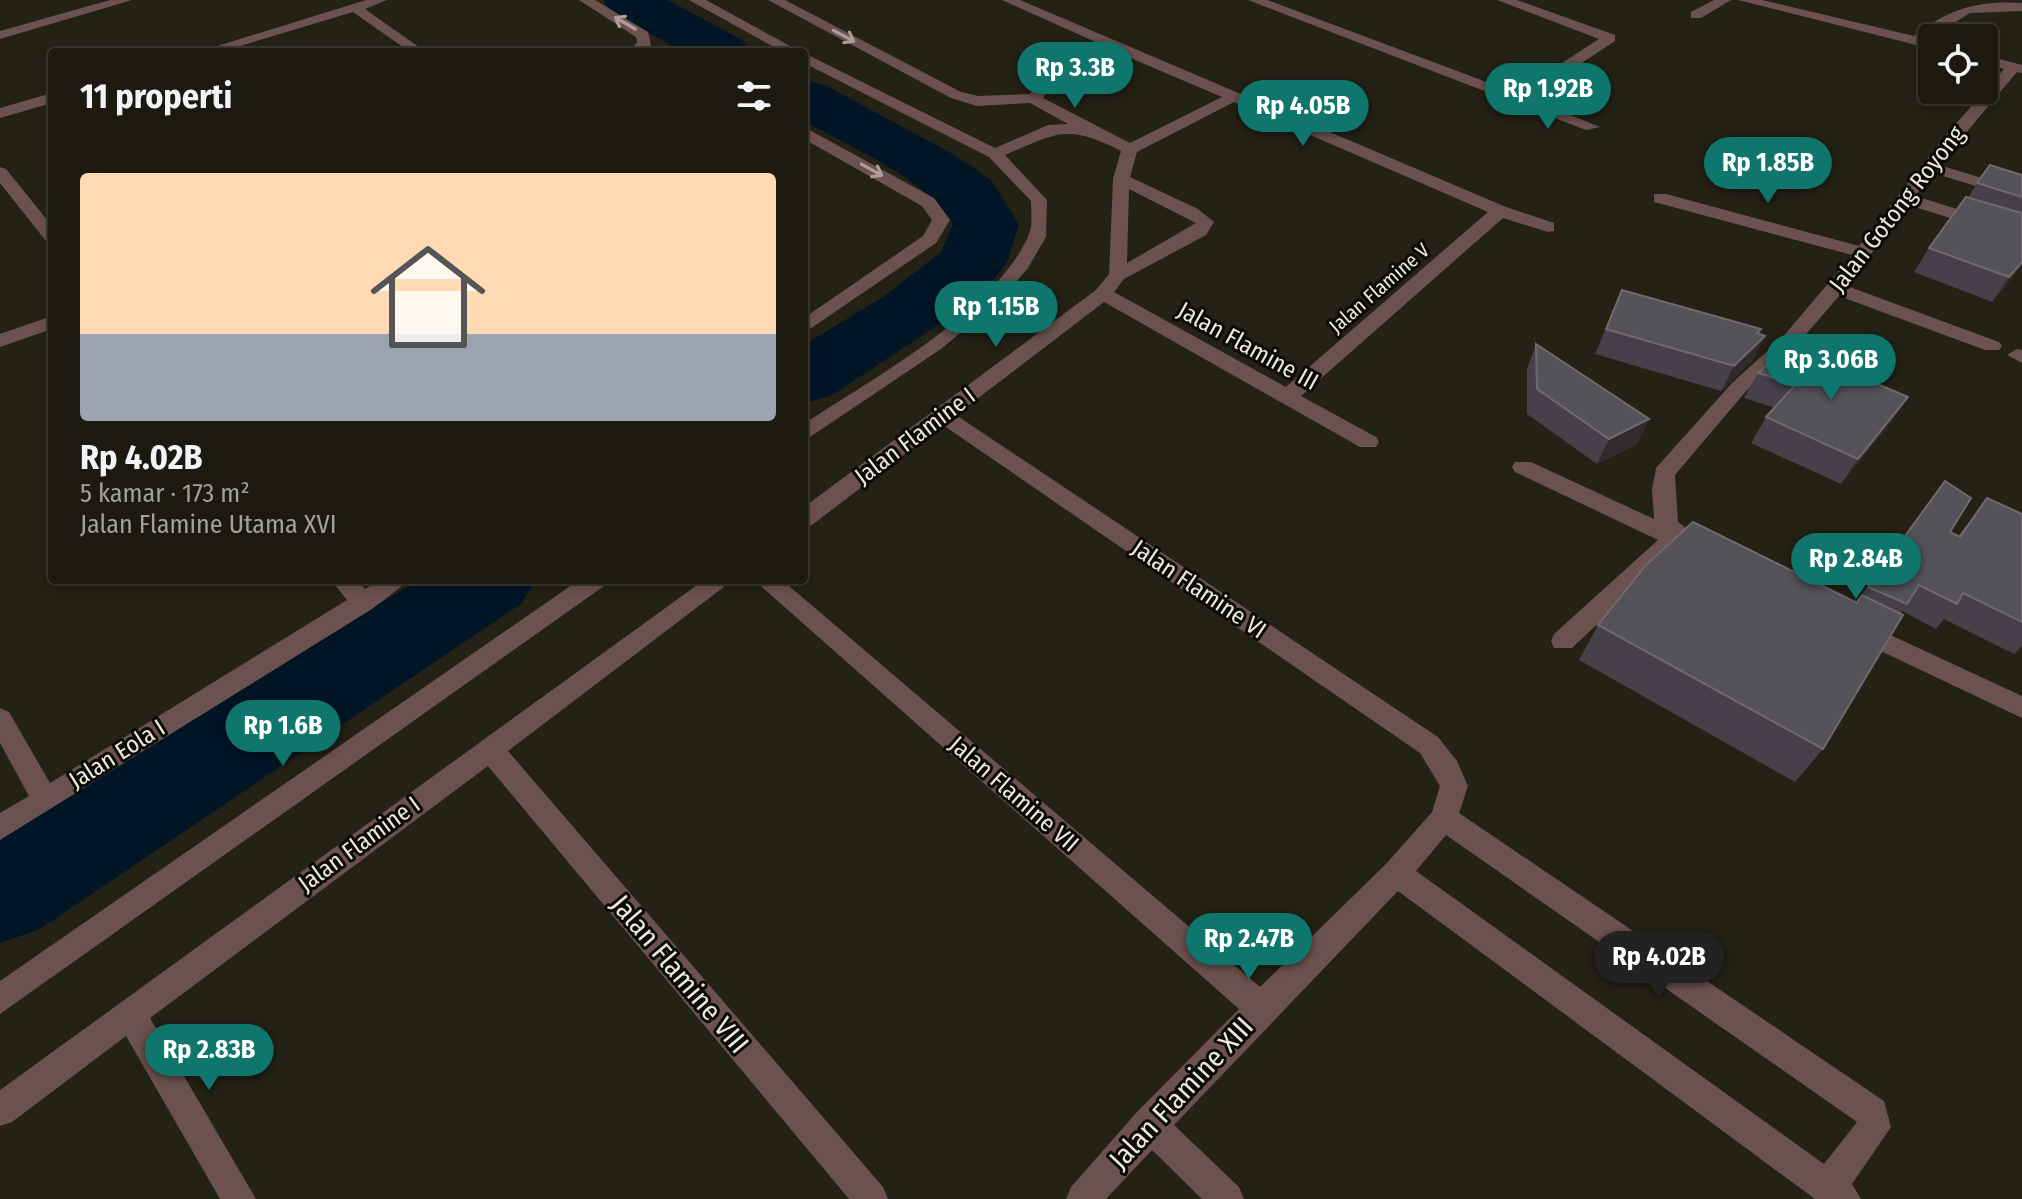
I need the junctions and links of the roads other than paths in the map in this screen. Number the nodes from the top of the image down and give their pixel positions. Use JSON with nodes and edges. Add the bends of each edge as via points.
{"nodes":[{"id":1,"x":125,"y":0,"type":"edge"},
{"id":2,"x":380,"y":0,"type":"edge"},
{"id":3,"x":586,"y":0,"type":"edge"},
{"id":4,"x":696,"y":0,"type":"edge"},
{"id":5,"x":775,"y":0,"type":"edge"},
{"id":6,"x":1009,"y":0,"type":"edge"},
{"id":7,"x":1255,"y":0,"type":"edge"},
{"id":8,"x":1504,"y":0,"type":"edge"},
{"id":9,"x":1724,"y":0,"type":"edge"},
{"id":10,"x":1745,"y":0,"type":"edge"},
{"id":11,"x":1784,"y":3,"type":"edge"},
{"id":12,"x":2022,"y":7,"type":"edge"},
{"id":13,"x":355,"y":8,"type":"junction"},
{"id":14,"x":1696,"y":15,"type":"dead end"},
{"id":15,"x":0,"y":35,"type":"edge"},
{"id":16,"x":1917,"y":41,"type":"joint"},
{"id":17,"x":775,"y":42,"type":"junction"},
{"id":18,"x":219,"y":48,"type":"edge"},
{"id":19,"x":413,"y":48,"type":"edge"},
{"id":20,"x":639,"y":48,"type":"edge"},
{"id":21,"x":760,"y":48,"type":"edge"},
{"id":22,"x":786,"y":48,"type":"edge"},
{"id":23,"x":1121,"y":48,"type":"junction"},
{"id":24,"x":808,"y":59,"type":"edge"},
{"id":25,"x":1998,"y":63,"type":"edge"},
{"id":26,"x":2018,"y":68,"type":"edge"},
{"id":27,"x":1233,"y":97,"type":"junction"},
{"id":28,"x":1035,"y":98,"type":"junction"},
{"id":29,"x":48,"y":99,"type":"edge"},
{"id":30,"x":1518,"y":99,"type":"junction"},
{"id":31,"x":0,"y":113,"type":"edge"},
{"id":32,"x":1055,"y":120,"type":"junction"},
{"id":33,"x":1592,"y":127,"type":"dead end"},
{"id":34,"x":808,"y":134,"type":"edge"},
{"id":35,"x":1130,"y":149,"type":"junction"},
{"id":36,"x":995,"y":154,"type":"junction"},
{"id":37,"x":1929,"y":167,"type":"junction"},
{"id":38,"x":0,"y":172,"type":"edge"},
{"id":39,"x":1121,"y":179,"type":"junction"},
{"id":40,"x":2022,"y":195,"type":"edge"},
{"id":41,"x":1660,"y":198,"type":"dead end"},
{"id":42,"x":1906,"y":199,"type":"junction"},
{"id":43,"x":1500,"y":211,"type":"junction"},
{"id":44,"x":1548,"y":227,"type":"dead end"},
{"id":45,"x":48,"y":232,"type":"edge"},
{"id":46,"x":2022,"y":235,"type":"edge"},
{"id":47,"x":1866,"y":253,"type":"junction"},
{"id":48,"x":1118,"y":275,"type":"junction"},
{"id":49,"x":1836,"y":288,"type":"junction"},
{"id":50,"x":1103,"y":294,"type":"junction"},
{"id":51,"x":48,"y":323,"type":"edge"},
{"id":52,"x":808,"y":323,"type":"edge"},
{"id":53,"x":0,"y":341,"type":"edge"},
{"id":54,"x":1992,"y":346,"type":"dead end"},
{"id":55,"x":1286,"y":398,"type":"junction"},
{"id":56,"x":944,"y":416,"type":"junction"},
{"id":57,"x":808,"y":431,"type":"edge"},
{"id":58,"x":1368,"y":442,"type":"dead end"},
{"id":59,"x":1523,"y":467,"type":"dead end"},
{"id":60,"x":808,"y":516,"type":"edge"},
{"id":61,"x":1674,"y":538,"type":"junction"},
{"id":62,"x":1720,"y":564,"type":"edge"},
{"id":63,"x":346,"y":584,"type":"edge"},
{"id":64,"x":392,"y":584,"type":"edge"},
{"id":65,"x":590,"y":584,"type":"edge"},
{"id":66,"x":715,"y":584,"type":"edge"},
{"id":67,"x":771,"y":584,"type":"edge"},
{"id":68,"x":363,"y":603,"type":"junction"},
{"id":69,"x":1843,"y":621,"type":"edge"},
{"id":70,"x":1563,"y":641,"type":"dead end"},
{"id":71,"x":2022,"y":708,"type":"edge"},
{"id":72,"x":0,"y":719,"type":"edge"},
{"id":73,"x":489,"y":748,"type":"junction"},
{"id":74,"x":1447,"y":769,"type":"joint"},
{"id":75,"x":45,"y":799,"type":"junction"},
{"id":76,"x":1444,"y":818,"type":"junction"},
{"id":77,"x":0,"y":828,"type":"edge"},
{"id":78,"x":1396,"y":873,"type":"junction"},
{"id":79,"x":0,"y":999,"type":"edge"},
{"id":80,"x":1261,"y":1008,"type":"junction"},
{"id":81,"x":130,"y":1013,"type":"junction"},
{"id":82,"x":0,"y":1110,"type":"edge"},
{"id":83,"x":1149,"y":1124,"type":"junction"},
{"id":84,"x":1836,"y":1193,"type":"edge"},
{"id":85,"x":239,"y":1199,"type":"edge"},
{"id":86,"x":871,"y":1199,"type":"edge"},
{"id":87,"x":1083,"y":1199,"type":"edge"},
{"id":88,"x":1227,"y":1199,"type":"edge"}],
"edges":[{"from":1,"to":15,"type":"street"},
{"from":2,"to":13,"type":"street"},
{"from":20,"to":3,"type":"street","one_way":true,"via":[[643,35]]},
{"from":4,"to":17,"type":"street"},
{"from":5,"to":28,"type":"street","one_way":true,"via":[[956,95],[977,101]]},
{"from":6,"to":23,"type":"street"},
{"from":7,"to":30,"type":"street"},
{"from":8,"to":30,"type":"street","via":[[1610,38]]},
{"from":9,"to":14,"type":"street"},
{"from":10,"to":11,"type":"street"},
{"from":11,"to":16,"type":"street"},
{"from":12,"to":16,"type":"street","via":[[1977,4],[1956,11]]},
{"from":13,"to":18,"type":"street"},
{"from":13,"to":19,"type":"street"},
{"from":17,"to":21,"type":"street"},
{"from":17,"to":22,"type":"street"},
{"from":23,"to":27,"type":"street"},
{"from":23,"to":28,"type":"street","via":[[1040,90]]},
{"from":24,"to":36,"type":"street"},
{"from":25,"to":26,"type":"street"},
{"from":26,"to":37,"type":"street","name":"Jalan Gotong Royong"},
{"from":27,"to":35,"type":"street"},
{"from":27,"to":43,"type":"street"},
{"from":28,"to":32,"type":"street"},
{"from":29,"to":31,"type":"street"},
{"from":30,"to":33,"type":"street"},
{"from":32,"to":35,"type":"street"},
{"from":32,"to":36,"type":"street"},
{"from":34,"to":52,"type":"street","one_way":true,"via":[[928,202],[941,220],[930,239]]},
{"from":35,"to":39,"type":"street"},
{"from":36,"to":57,"type":"street","via":[[1039,200],[1039,233],[1020,269],[980,310]]},
{"from":37,"to":40,"type":"street"},
{"from":37,"to":42,"type":"street","name":"Jalan Gotong Royong"},
{"from":38,"to":45,"type":"street"},
{"from":39,"to":48,"type":"street"},
{"from":39,"to":48,"type":"street","via":[[1205,222],[1200,231]]},
{"from":41,"to":47,"type":"street"},
{"from":42,"to":46,"type":"street"},
{"from":42,"to":47,"type":"street","name":"Jalan Gotong Royong"},
{"from":43,"to":44,"type":"street"},
{"from":43,"to":55,"type":"street","name":"Jalan Flamine V"},
{"from":47,"to":49,"type":"street","name":"Jalan Gotong Royong"},
{"from":48,"to":50,"type":"street","name":"Jalan Flamine I"},
{"from":49,"to":54,"type":"street"},
{"from":49,"to":61,"type":"street","name":"Jalan Gotong Royong","via":[[1664,473],[1664,519]]},
{"from":50,"to":55,"type":"street","name":"Jalan Flamine III"},
{"from":50,"to":56,"type":"street","name":"Jalan Flamine I"},
{"from":51,"to":53,"type":"street"},
{"from":55,"to":58,"type":"street","name":"Jalan Flamine III"},
{"from":56,"to":60,"type":"street","name":"Jalan Flamine I"},
{"from":56,"to":74,"type":"street","name":"Jalan Flamine VI","via":[[1429,745]]},
{"from":59,"to":61,"type":"street"},
{"from":61,"to":62,"type":"street"},
{"from":61,"to":70,"type":"street"},
{"from":63,"to":68,"type":"street"},
{"from":64,"to":68,"type":"street","name":"Jalan Eola I"},
{"from":65,"to":79,"type":"street"},
{"from":66,"to":73,"type":"street","name":"Jalan Flamine I"},
{"from":67,"to":80,"type":"street","name":"Jalan Flamine VII"},
{"from":68,"to":75,"type":"street","name":"Jalan Eola I"},
{"from":69,"to":71,"type":"street"},
{"from":72,"to":75,"type":"street"},
{"from":73,"to":81,"type":"street","name":"Jalan Flamine I"},
{"from":73,"to":86,"type":"street","name":"Jalan Flamine VIII"},
{"from":74,"to":76,"type":"street","name":"Jalan Flamine XIII","via":[[1454,786]]},
{"from":75,"to":77,"type":"street","name":"Jalan Eola I"},
{"from":76,"to":78,"type":"street","name":"Jalan Flamine XIII"},
{"from":76,"to":84,"type":"street","via":[[1872,1113],[1874,1127]]},
{"from":78,"to":80,"type":"street","name":"Jalan Flamine XIII"},
{"from":78,"to":84,"type":"street"},
{"from":80,"to":83,"type":"street","name":"Jalan Flamine XIII"},
{"from":81,"to":82,"type":"street","name":"Jalan Flamine I"},
{"from":81,"to":85,"type":"street"},
{"from":83,"to":87,"type":"street","name":"Jalan Flamine XIII"},
{"from":83,"to":88,"type":"street"}]}
